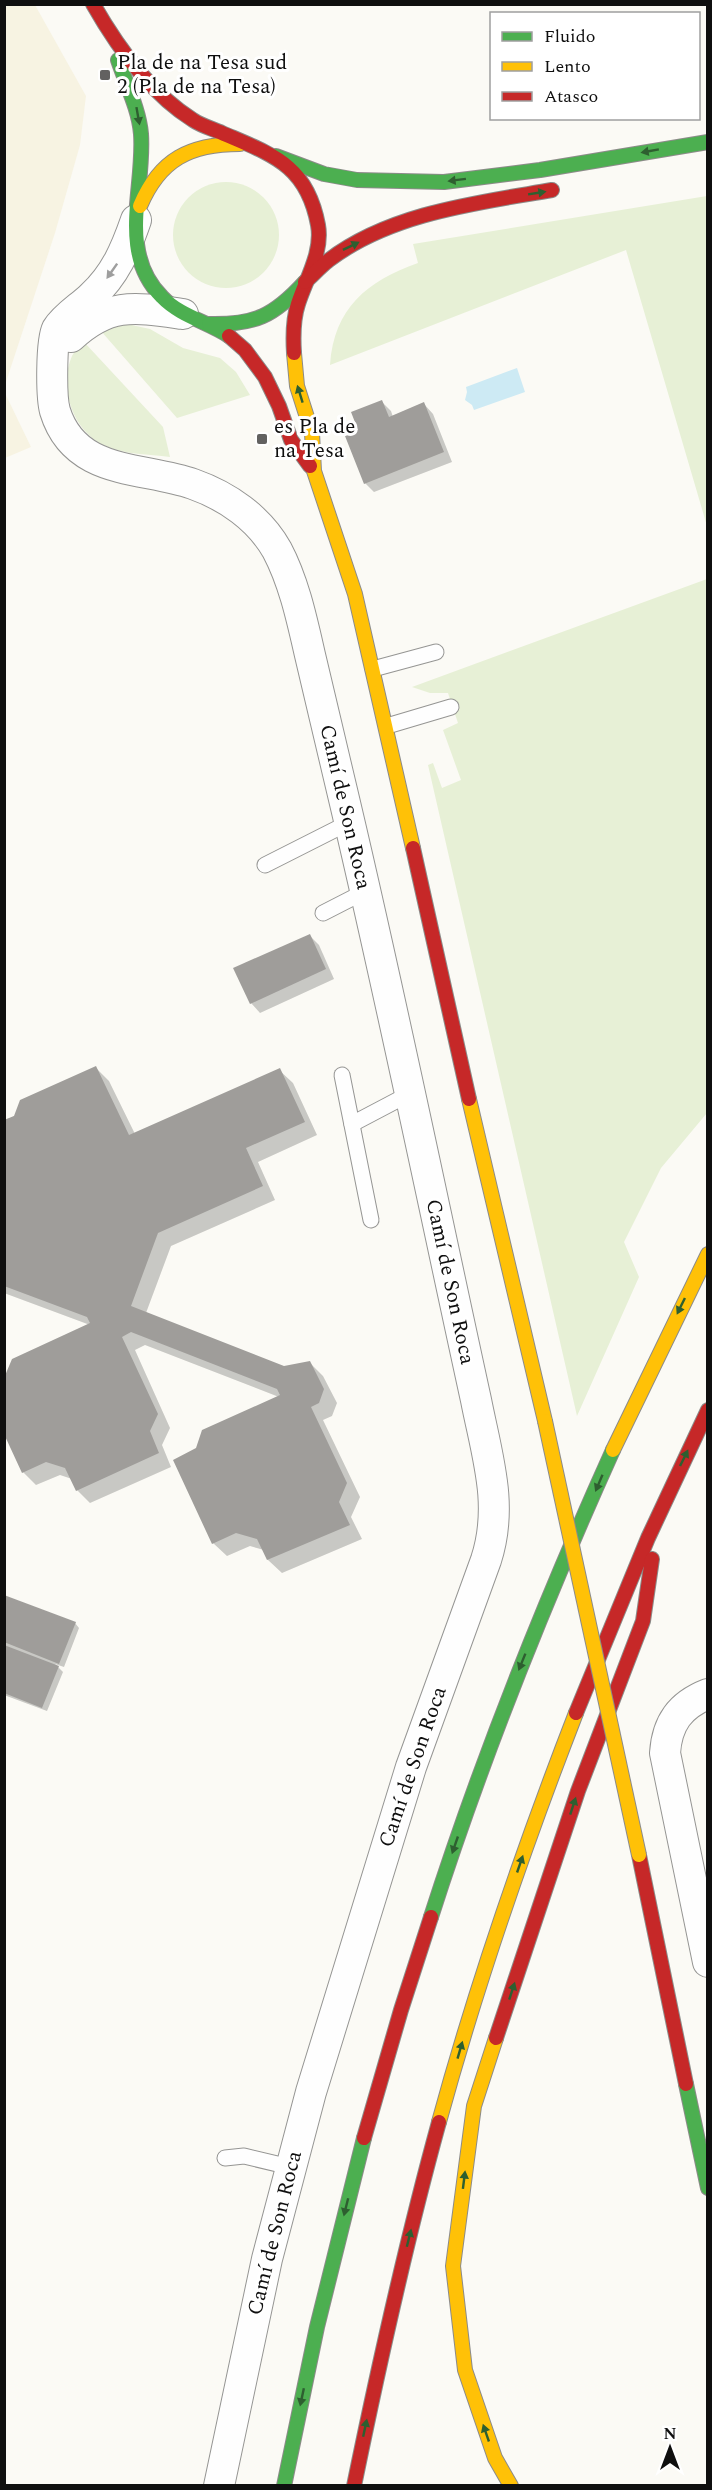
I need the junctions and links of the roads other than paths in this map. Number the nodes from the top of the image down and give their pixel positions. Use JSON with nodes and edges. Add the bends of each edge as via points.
{"nodes":[{"id":1,"x":93,"y":4,"type":"edge"},
{"id":2,"x":114,"y":41,"type":"junction"},
{"id":3,"x":708,"y":142,"type":"edge"},
{"id":4,"x":248,"y":145,"type":"junction"},
{"id":5,"x":276,"y":156,"type":"junction"},
{"id":6,"x":571,"y":187,"type":"dead end"},
{"id":7,"x":136,"y":218,"type":"junction"},
{"id":8,"x":305,"y":282,"type":"junction"},
{"id":9,"x":196,"y":319,"type":"junction"},
{"id":10,"x":55,"y":358,"type":"junction"},
{"id":11,"x":314,"y":471,"type":"junction"},
{"id":12,"x":436,"y":652,"type":"dead end"},
{"id":13,"x":373,"y":669,"type":"junction"},
{"id":14,"x":451,"y":707,"type":"dead end"},
{"id":15,"x":387,"y":726,"type":"junction"},
{"id":16,"x":350,"y":822,"type":"junction"},
{"id":17,"x":265,"y":866,"type":"dead end"},
{"id":18,"x":364,"y":892,"type":"junction"},
{"id":19,"x":323,"y":913,"type":"dead end"},
{"id":20,"x":342,"y":1075,"type":"dead end"},
{"id":21,"x":409,"y":1094,"type":"junction"},
{"id":22,"x":352,"y":1124,"type":"junction"},
{"id":23,"x":371,"y":1220,"type":"dead end"},
{"id":24,"x":708,"y":1254,"type":"edge"},
{"id":25,"x":708,"y":1410,"type":"edge"},
{"id":26,"x":660,"y":1507,"type":"junction"},
{"id":27,"x":708,"y":1694,"type":"edge"},
{"id":28,"x":708,"y":1962,"type":"edge"},
{"id":29,"x":225,"y":2158,"type":"dead end"},
{"id":30,"x":290,"y":2167,"type":"junction"},
{"id":31,"x":708,"y":2188,"type":"edge"},
{"id":32,"x":219,"y":2486,"type":"edge"},
{"id":33,"x":284,"y":2486,"type":"edge"},
{"id":34,"x":354,"y":2486,"type":"edge"},
{"id":35,"x":511,"y":2486,"type":"edge"}],
"edges":[{"from":1,"to":2,"type":"main road"},
{"from":2,"to":4,"type":"main road","via":[[175,107],[194,121]]},
{"from":2,"to":7,"type":"main road","one_way":true,"via":[[140,126]]},
{"from":3,"to":5,"type":"main road","one_way":true,"via":[[444,182],[357,180],[324,174]]},
{"from":4,"to":5,"type":"main road"},
{"from":4,"to":7,"type":"main road","via":[[218,143],[190,150],[164,167],[146,190]]},
{"from":5,"to":8,"type":"main road","via":[[298,176],[312,200],[319,228],[316,256]]},
{"from":8,"to":6,"type":"main road","one_way":true,"via":[[338,252],[406,223],[468,204]]},
{"from":7,"to":9,"type":"main road","via":[[136,248],[145,276],[161,298]]},
{"from":7,"to":10,"type":"street","name":"Camí de Son Roca","one_way":true,"via":[[113,272],[58,328]]},
{"from":8,"to":9,"type":"main road","via":[[286,304],[263,319],[237,325]]},
{"from":11,"to":8,"type":"main road","one_way":true,"via":[[312,433],[293,359],[297,306]]},
{"from":9,"to":10,"type":"street","via":[[152,310],[108,312],[84,325]]},
{"from":9,"to":11,"type":"main road","via":[[230,337],[256,365],[269,384],[290,438]]},
{"from":10,"to":16,"type":"street","name":"Camí de Son Roca","via":[[51,383],[54,409],[59,423],[76,445],[110,465],[192,483],[222,496],[244,511],[270,538],[297,604]]},
{"from":11,"to":13,"type":"main road","via":[[355,594]]},
{"from":12,"to":13,"type":"lane"},
{"from":13,"to":15,"type":"main road"},
{"from":14,"to":15,"type":"lane"},
{"from":15,"to":31,"type":"main road","bridge":true,"via":[[546,1420]]},
{"from":16,"to":17,"type":"lane"},
{"from":16,"to":18,"type":"street","name":"Camí de Son Roca"},
{"from":18,"to":19,"type":"lane"},
{"from":18,"to":21,"type":"street","name":"Camí de Son Roca"},
{"from":20,"to":22,"type":"lane"},
{"from":21,"to":22,"type":"lane"},
{"from":21,"to":30,"type":"street","name":"Camí de Son Roca","via":[[486,1453],[495,1528],[411,1767]]},
{"from":22,"to":23,"type":"lane"},
{"from":24,"to":33,"type":"main road","one_way":true,"via":[[625,1422],[541,1617],[489,1746],[443,1879],[399,2013],[361,2150],[326,2289]]},
{"from":26,"to":25,"type":"main road","one_way":true},
{"from":34,"to":26,"type":"main road","one_way":true,"via":[[393,2303],[465,2034],[553,1769]]},
{"from":35,"to":26,"type":"main road","one_way":true,"via":[[495,2458],[465,2370],[453,2265],[474,2106],[578,1791],[643,1621]]},
{"from":27,"to":28,"type":"street","via":[[674,1716],[665,1753]]},
{"from":29,"to":30,"type":"lane","via":[[244,2156]]},
{"from":30,"to":32,"type":"street","name":"Camí de Son Roca"}]}
